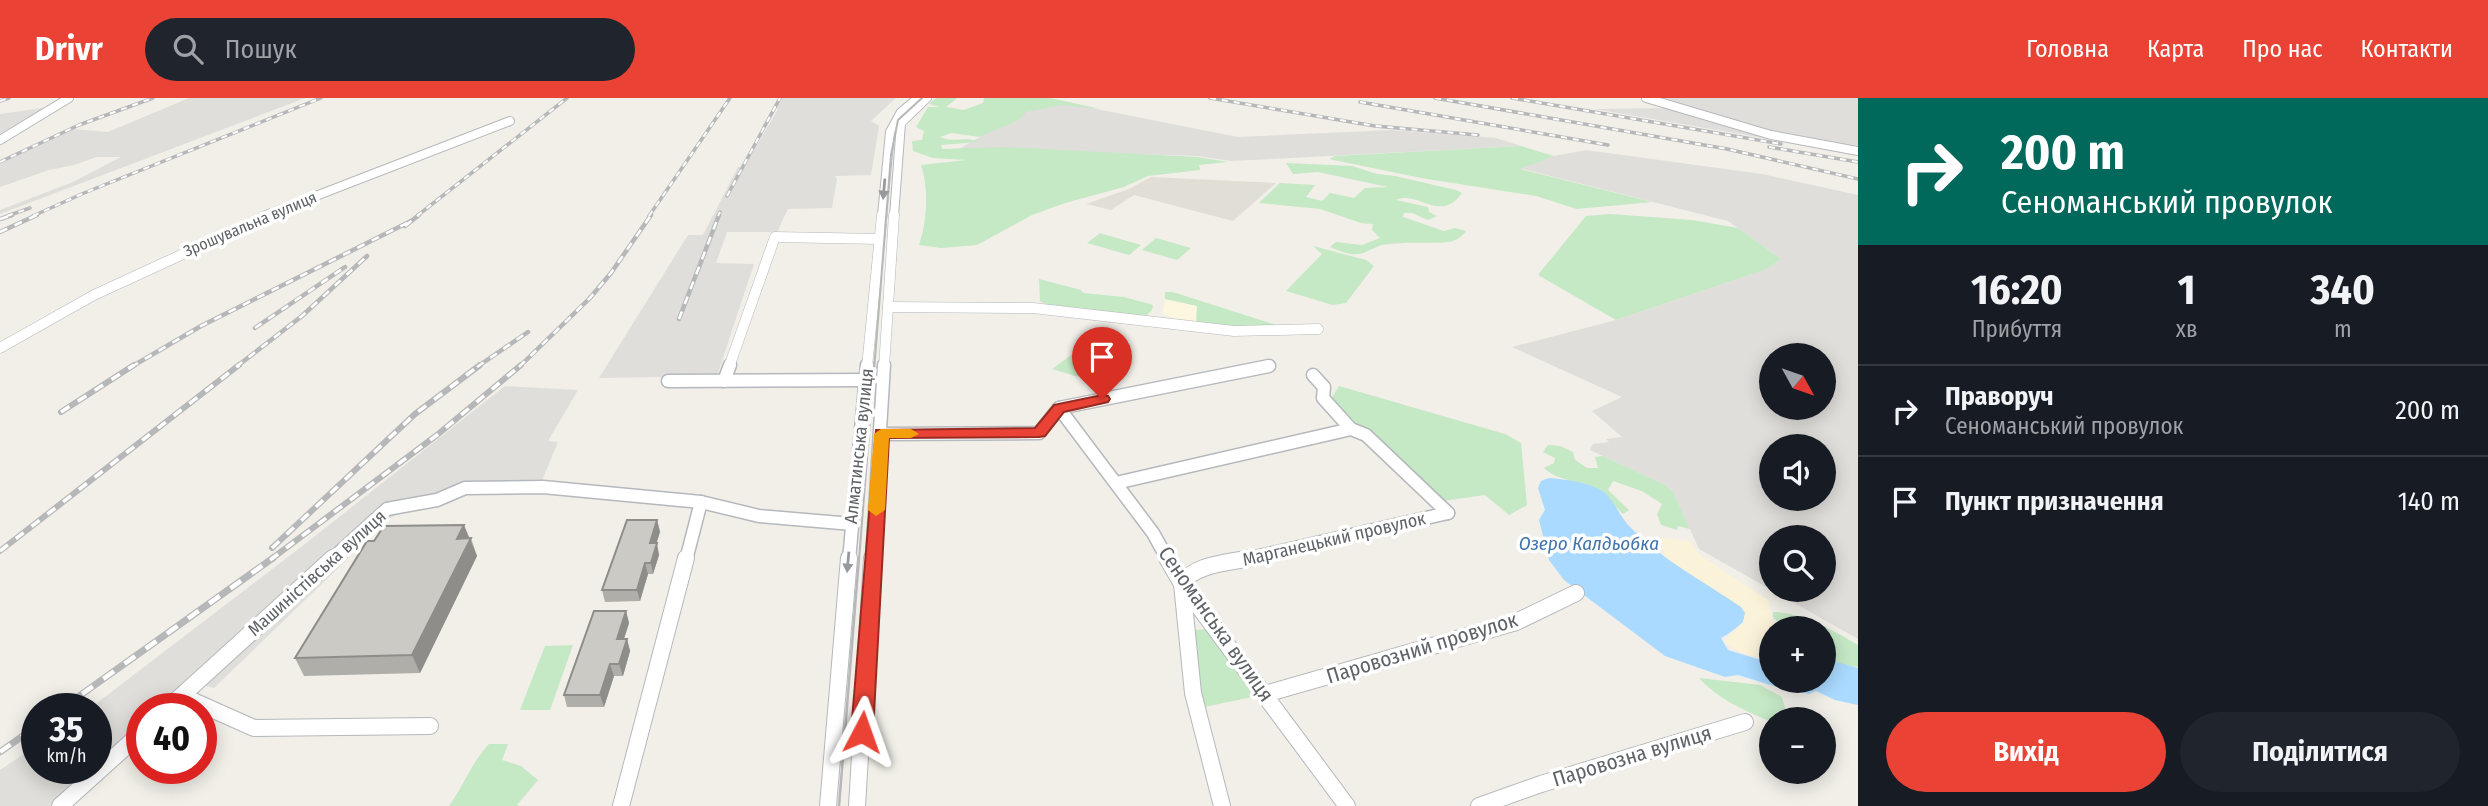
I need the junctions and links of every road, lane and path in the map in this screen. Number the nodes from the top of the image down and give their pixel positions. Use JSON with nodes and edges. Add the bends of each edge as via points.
{"nodes":[{"id":1,"x":69,"y":98,"type":"edge"},
{"id":2,"x":918,"y":98,"type":"edge"},
{"id":3,"x":927,"y":98,"type":"edge"},
{"id":4,"x":1646,"y":98,"type":"edge"},
{"id":5,"x":510,"y":121,"type":"dead end"},
{"id":6,"x":0,"y":140,"type":"edge"},
{"id":7,"x":1858,"y":151,"type":"edge"},
{"id":8,"x":775,"y":237,"type":"joint"},
{"id":9,"x":879,"y":239,"type":"junction"},
{"id":10,"x":888,"y":307,"type":"junction"},
{"id":11,"x":1318,"y":329,"type":"dead end"},
{"id":12,"x":0,"y":348,"type":"edge"},
{"id":13,"x":1269,"y":366,"type":"dead end"},
{"id":14,"x":1313,"y":375,"type":"dead end"},
{"id":15,"x":866,"y":380,"type":"junction"},
{"id":16,"x":668,"y":381,"type":"dead end"},
{"id":17,"x":724,"y":381,"type":"junction"},
{"id":18,"x":1059,"y":408,"type":"junction"},
{"id":19,"x":1350,"y":429,"type":"junction"},
{"id":20,"x":881,"y":434,"type":"junction"},
{"id":21,"x":1116,"y":483,"type":"junction"},
{"id":22,"x":701,"y":502,"type":"junction"},
{"id":23,"x":852,"y":524,"type":"junction"},
{"id":24,"x":1182,"y":584,"type":"junction"},
{"id":25,"x":1576,"y":593,"type":"dead end"},
{"id":26,"x":185,"y":693,"type":"edge"},
{"id":27,"x":1265,"y":694,"type":"junction"},
{"id":28,"x":217,"y":712,"type":"edge"},
{"id":29,"x":1745,"y":722,"type":"dead end"},
{"id":30,"x":430,"y":726,"type":"dead end"},
{"id":31,"x":126,"y":746,"type":"edge"},
{"id":32,"x":60,"y":806,"type":"edge"},
{"id":33,"x":621,"y":806,"type":"edge"},
{"id":34,"x":828,"y":806,"type":"edge"},
{"id":35,"x":857,"y":806,"type":"edge"},
{"id":36,"x":1222,"y":806,"type":"edge"},
{"id":37,"x":1347,"y":806,"type":"edge"},
{"id":38,"x":1479,"y":806,"type":"edge"}],
"edges":[{"from":1,"to":6,"type":"street"},
{"from":2,"to":9,"type":"street","name":"Алматинська вулиця","one_way":true,"via":[[901,112],[890,132]]},
{"from":3,"to":10,"type":"street","name":"Алматинська вулиця","via":[[901,125]]},
{"from":4,"to":7,"type":"street","via":[[1771,135]]},
{"from":5,"to":12,"type":"street","name":"Зрошувальна вулиця","via":[[230,230],[94,295]]},
{"from":8,"to":9,"type":"street"},
{"from":8,"to":17,"type":"street"},
{"from":9,"to":15,"type":"street","name":"Алматинська вулиця"},
{"from":10,"to":11,"type":"street","via":[[1024,307],[1234,331]]},
{"from":10,"to":20,"type":"street","name":"Алматинська вулиця"},
{"from":13,"to":18,"type":"street"},
{"from":14,"to":19,"type":"street","via":[[1324,387],[1323,398]]},
{"from":15,"to":17,"type":"street"},
{"from":15,"to":23,"type":"street","name":"Алматинська вулиця"},
{"from":16,"to":17,"type":"street"},
{"from":18,"to":20,"type":"street","via":[[1039,433]]},
{"from":18,"to":21,"type":"street","name":"Сеноманська вулиця"},
{"from":19,"to":21,"type":"street"},
{"from":19,"to":24,"type":"street","name":"Марганецький провулок","via":[[1366,436],[1448,513],[1202,569],[1187,575]]},
{"from":20,"to":35,"type":"street","name":"Алматинська вулиця"},
{"from":21,"to":24,"type":"street","name":"Сеноманська вулиця","via":[[1153,533]]},
{"from":22,"to":23,"type":"street","name":"Машиністівська вулиця","via":[[759,516]]},
{"from":22,"to":26,"type":"street","name":"Машиністівська вулиця","via":[[543,487],[465,488],[438,500],[387,509]]},
{"from":22,"to":33,"type":"street"},
{"from":23,"to":34,"type":"street","name":"Алматинська вулиця","one_way":true},
{"from":24,"to":27,"type":"street","name":"Сеноманська вулиця"},
{"from":24,"to":36,"type":"street","via":[[1193,693]]},
{"from":25,"to":27,"type":"street","name":"Паровозний провулок","via":[[1516,622]]},
{"from":27,"to":37,"type":"street","name":"Сеноманська вулиця"},
{"from":28,"to":30,"type":"street","via":[[254,728]]},
{"from":29,"to":38,"type":"street","name":"Паровозна вулиця"},
{"from":31,"to":32,"type":"street"}]}
